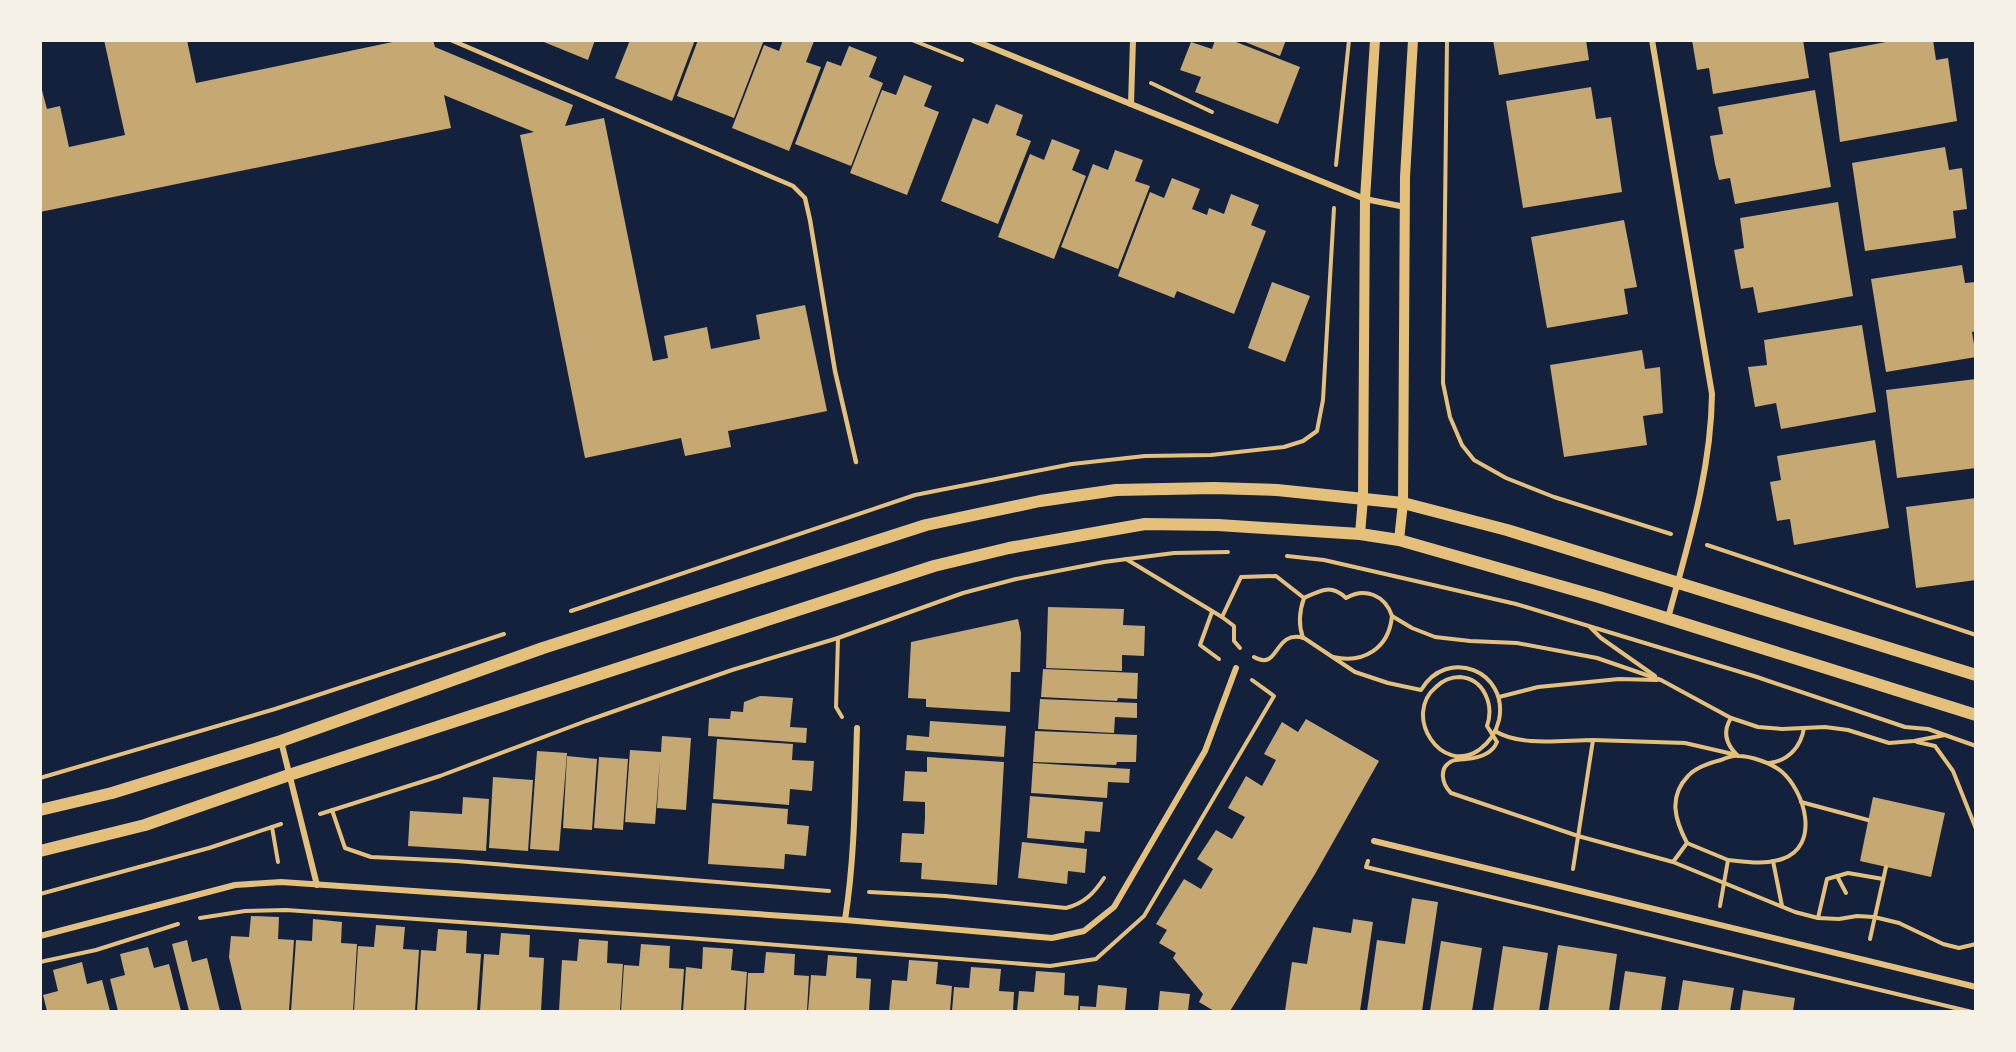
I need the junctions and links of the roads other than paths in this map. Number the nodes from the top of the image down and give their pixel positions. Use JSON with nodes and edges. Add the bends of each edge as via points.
{"nodes":[{"id":1,"x":451,"y":40,"type":"edge"},
{"id":2,"x":973,"y":40,"type":"edge"},
{"id":3,"x":1133,"y":40,"type":"edge"},
{"id":4,"x":1375,"y":40,"type":"edge"},
{"id":5,"x":1413,"y":40,"type":"edge"},
{"id":6,"x":1652,"y":40,"type":"edge"},
{"id":7,"x":1131,"y":104,"type":"junction"},
{"id":8,"x":1365,"y":199,"type":"junction"},
{"id":9,"x":1405,"y":207,"type":"junction"},
{"id":10,"x":856,"y":462,"type":"dead end"},
{"id":11,"x":1363,"y":498,"type":"junction"},
{"id":12,"x":1403,"y":503,"type":"junction"},
{"id":13,"x":1360,"y":534,"type":"junction"},
{"id":14,"x":1399,"y":540,"type":"junction"},
{"id":15,"x":1678,"y":582,"type":"junction"},
{"id":16,"x":1668,"y":618,"type":"junction"},
{"id":17,"x":1236,"y":668,"type":"dead end"},
{"id":18,"x":1976,"y":675,"type":"edge"},
{"id":19,"x":1976,"y":715,"type":"edge"},
{"id":20,"x":857,"y":728,"type":"road end"},
{"id":21,"x":281,"y":741,"type":"junction"},
{"id":22,"x":290,"y":775,"type":"junction"},
{"id":23,"x":40,"y":810,"type":"edge"},
{"id":24,"x":1374,"y":841,"type":"road end"},
{"id":25,"x":40,"y":851,"type":"edge"},
{"id":26,"x":317,"y":885,"type":"junction"},
{"id":27,"x":845,"y":920,"type":"junction"},
{"id":28,"x":40,"y":936,"type":"edge"},
{"id":29,"x":1976,"y":987,"type":"edge"}],
"edges":[{"from":1,"to":10,"type":"lane","via":[[793,186],[805,198],[835,371]]},
{"from":2,"to":7,"type":"street"},
{"from":3,"to":7,"type":"street"},
{"from":4,"to":8,"type":"street"},
{"from":5,"to":9,"type":"street"},
{"from":6,"to":15,"type":"street","via":[[1712,394],[1706,467]]},
{"from":7,"to":8,"type":"street"},
{"from":8,"to":9,"type":"street"},
{"from":8,"to":11,"type":"street"},
{"from":9,"to":12,"type":"street"},
{"from":11,"to":12,"type":"main road"},
{"from":11,"to":13,"type":"street"},
{"from":11,"to":21,"type":"main road","via":[[1225,488],[1116,490],[926,525],[543,648]]},
{"from":12,"to":14,"type":"street"},
{"from":12,"to":15,"type":"main road"},
{"from":13,"to":14,"type":"main road"},
{"from":13,"to":22,"type":"main road","via":[[1145,524],[1009,548],[924,570]]},
{"from":14,"to":16,"type":"main road"},
{"from":15,"to":16,"type":"street"},
{"from":15,"to":18,"type":"main road"},
{"from":16,"to":19,"type":"main road"},
{"from":17,"to":27,"type":"street","via":[[1206,751],[1114,907],[1084,931],[1052,938]]},
{"from":20,"to":27,"type":"street","via":[[852,859]]},
{"from":21,"to":22,"type":"street"},
{"from":21,"to":23,"type":"main road","via":[[112,793]]},
{"from":22,"to":25,"type":"main road","via":[[145,825]]},
{"from":22,"to":26,"type":"street"},
{"from":24,"to":29,"type":"street"},
{"from":26,"to":27,"type":"street"},
{"from":26,"to":28,"type":"street","via":[[235,885]]}]}
